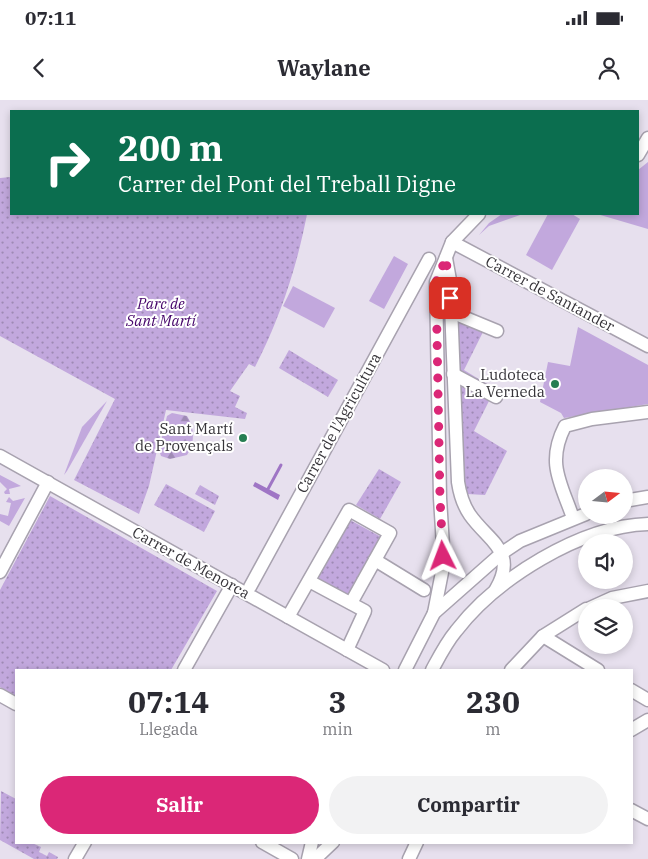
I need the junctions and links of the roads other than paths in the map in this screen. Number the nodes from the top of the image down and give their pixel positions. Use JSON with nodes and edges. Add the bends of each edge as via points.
{"nodes":[{"id":1,"x":648,"y":138,"type":"edge"},
{"id":2,"x":639,"y":152,"type":"edge"},
{"id":3,"x":478,"y":215,"type":"edge"},
{"id":4,"x":452,"y":242,"type":"junction"},
{"id":5,"x":446,"y":258,"type":"junction"},
{"id":6,"x":429,"y":259,"type":"dead end"},
{"id":7,"x":451,"y":312,"type":"junction"},
{"id":8,"x":497,"y":331,"type":"dead end"},
{"id":9,"x":648,"y":346,"type":"edge"},
{"id":10,"x":453,"y":374,"type":"junction"},
{"id":11,"x":496,"y":397,"type":"dead end"},
{"id":12,"x":648,"y":412,"type":"edge"},
{"id":13,"x":0,"y":456,"type":"edge"},
{"id":14,"x":48,"y":482,"type":"junction"},
{"id":15,"x":648,"y":497,"type":"edge"},
{"id":16,"x":633,"y":500,"type":"edge"},
{"id":17,"x":578,"y":516,"type":"edge"},
{"id":18,"x":573,"y":518,"type":"junction"},
{"id":19,"x":648,"y":524,"type":"edge"},
{"id":20,"x":491,"y":538,"type":"junction"},
{"id":21,"x":516,"y":542,"type":"junction"},
{"id":22,"x":502,"y":553,"type":"junction"},
{"id":23,"x":375,"y":560,"type":"junction"},
{"id":24,"x":0,"y":572,"type":"edge"},
{"id":25,"x":309,"y":581,"type":"junction"},
{"id":26,"x":232,"y":585,"type":"junction"},
{"id":27,"x":250,"y":587,"type":"dead end"},
{"id":28,"x":496,"y":589,"type":"junction"},
{"id":29,"x":424,"y":590,"type":"dead end"},
{"id":30,"x":648,"y":592,"type":"edge"},
{"id":31,"x":610,"y":599,"type":"edge"},
{"id":32,"x":351,"y":603,"type":"junction"},
{"id":33,"x":434,"y":613,"type":"junction"},
{"id":34,"x":578,"y":614,"type":"edge"},
{"id":35,"x":288,"y":617,"type":"junction"},
{"id":36,"x":543,"y":636,"type":"junction"},
{"id":37,"x":347,"y":650,"type":"junction"},
{"id":38,"x":185,"y":669,"type":"edge"},
{"id":39,"x":381,"y":669,"type":"edge"},
{"id":40,"x":406,"y":669,"type":"edge"},
{"id":41,"x":433,"y":669,"type":"edge"},
{"id":42,"x":513,"y":669,"type":"edge"},
{"id":43,"x":596,"y":669,"type":"edge"},
{"id":44,"x":633,"y":691,"type":"edge"},
{"id":45,"x":0,"y":695,"type":"edge"},
{"id":46,"x":648,"y":700,"type":"edge"},
{"id":47,"x":15,"y":703,"type":"edge"},
{"id":48,"x":648,"y":720,"type":"edge"},
{"id":49,"x":633,"y":729,"type":"edge"},
{"id":50,"x":633,"y":811,"type":"edge"},
{"id":51,"x":648,"y":820,"type":"edge"},
{"id":52,"x":84,"y":844,"type":"edge"},
{"id":53,"x":266,"y":844,"type":"edge"},
{"id":54,"x":312,"y":844,"type":"edge"},
{"id":55,"x":331,"y":844,"type":"edge"},
{"id":56,"x":416,"y":844,"type":"edge"},
{"id":57,"x":75,"y":859,"type":"edge"},
{"id":58,"x":292,"y":859,"type":"edge"},
{"id":59,"x":308,"y":859,"type":"edge"},
{"id":60,"x":315,"y":859,"type":"edge"},
{"id":61,"x":408,"y":859,"type":"edge"}],
"edges":[{"from":1,"to":2,"type":"street"},
{"from":3,"to":4,"type":"street"},
{"from":4,"to":5,"type":"street"},
{"from":4,"to":9,"type":"street","name":"Carrer de Santander"},
{"from":5,"to":7,"type":"street"},
{"from":5,"to":33,"type":"street","via":[[436,282],[444,562]]},
{"from":6,"to":27,"type":"street","name":"Carrer de l'Agricultura"},
{"from":7,"to":8,"type":"street"},
{"from":7,"to":10,"type":"street"},
{"from":10,"to":11,"type":"street"},
{"from":10,"to":20,"type":"street","via":[[460,494],[471,517]]},
{"from":12,"to":18,"type":"street","via":[[565,426],[560,436],[555,468]]},
{"from":13,"to":14,"type":"street","name":"Carrer de Menorca"},
{"from":14,"to":24,"type":"street"},
{"from":14,"to":26,"type":"street","name":"Carrer de Menorca"},
{"from":15,"to":16,"type":"street"},
{"from":17,"to":18,"type":"street"},
{"from":18,"to":21,"type":"street"},
{"from":19,"to":28,"type":"street","via":[[607,531],[580,541],[526,568]]},
{"from":20,"to":21,"type":"street"},
{"from":20,"to":22,"type":"street"},
{"from":21,"to":22,"type":"street"},
{"from":22,"to":28,"type":"street","via":[[503,574]]},
{"from":22,"to":33,"type":"street"},
{"from":23,"to":25,"type":"street","via":[[390,533],[349,510]]},
{"from":23,"to":29,"type":"street"},
{"from":23,"to":32,"type":"street"},
{"from":25,"to":32,"type":"street"},
{"from":25,"to":35,"type":"street"},
{"from":26,"to":35,"type":"street","name":"Carrer de Menorca"},
{"from":26,"to":38,"type":"street"},
{"from":28,"to":41,"type":"street","via":[[455,631]]},
{"from":30,"to":31,"type":"street"},
{"from":32,"to":37,"type":"street","via":[[365,611]]},
{"from":33,"to":40,"type":"street"},
{"from":34,"to":36,"type":"street"},
{"from":35,"to":37,"type":"street","name":"Carrer de Menorca"},
{"from":36,"to":42,"type":"street"},
{"from":36,"to":43,"type":"street"},
{"from":37,"to":39,"type":"street","name":"Carrer de Menorca"},
{"from":44,"to":46,"type":"street"},
{"from":45,"to":47,"type":"street"},
{"from":48,"to":49,"type":"street"},
{"from":50,"to":51,"type":"street"},
{"from":52,"to":57,"type":"street"},
{"from":53,"to":58,"type":"street"},
{"from":54,"to":59,"type":"street"},
{"from":55,"to":60,"type":"street"},
{"from":56,"to":61,"type":"street"}]}
